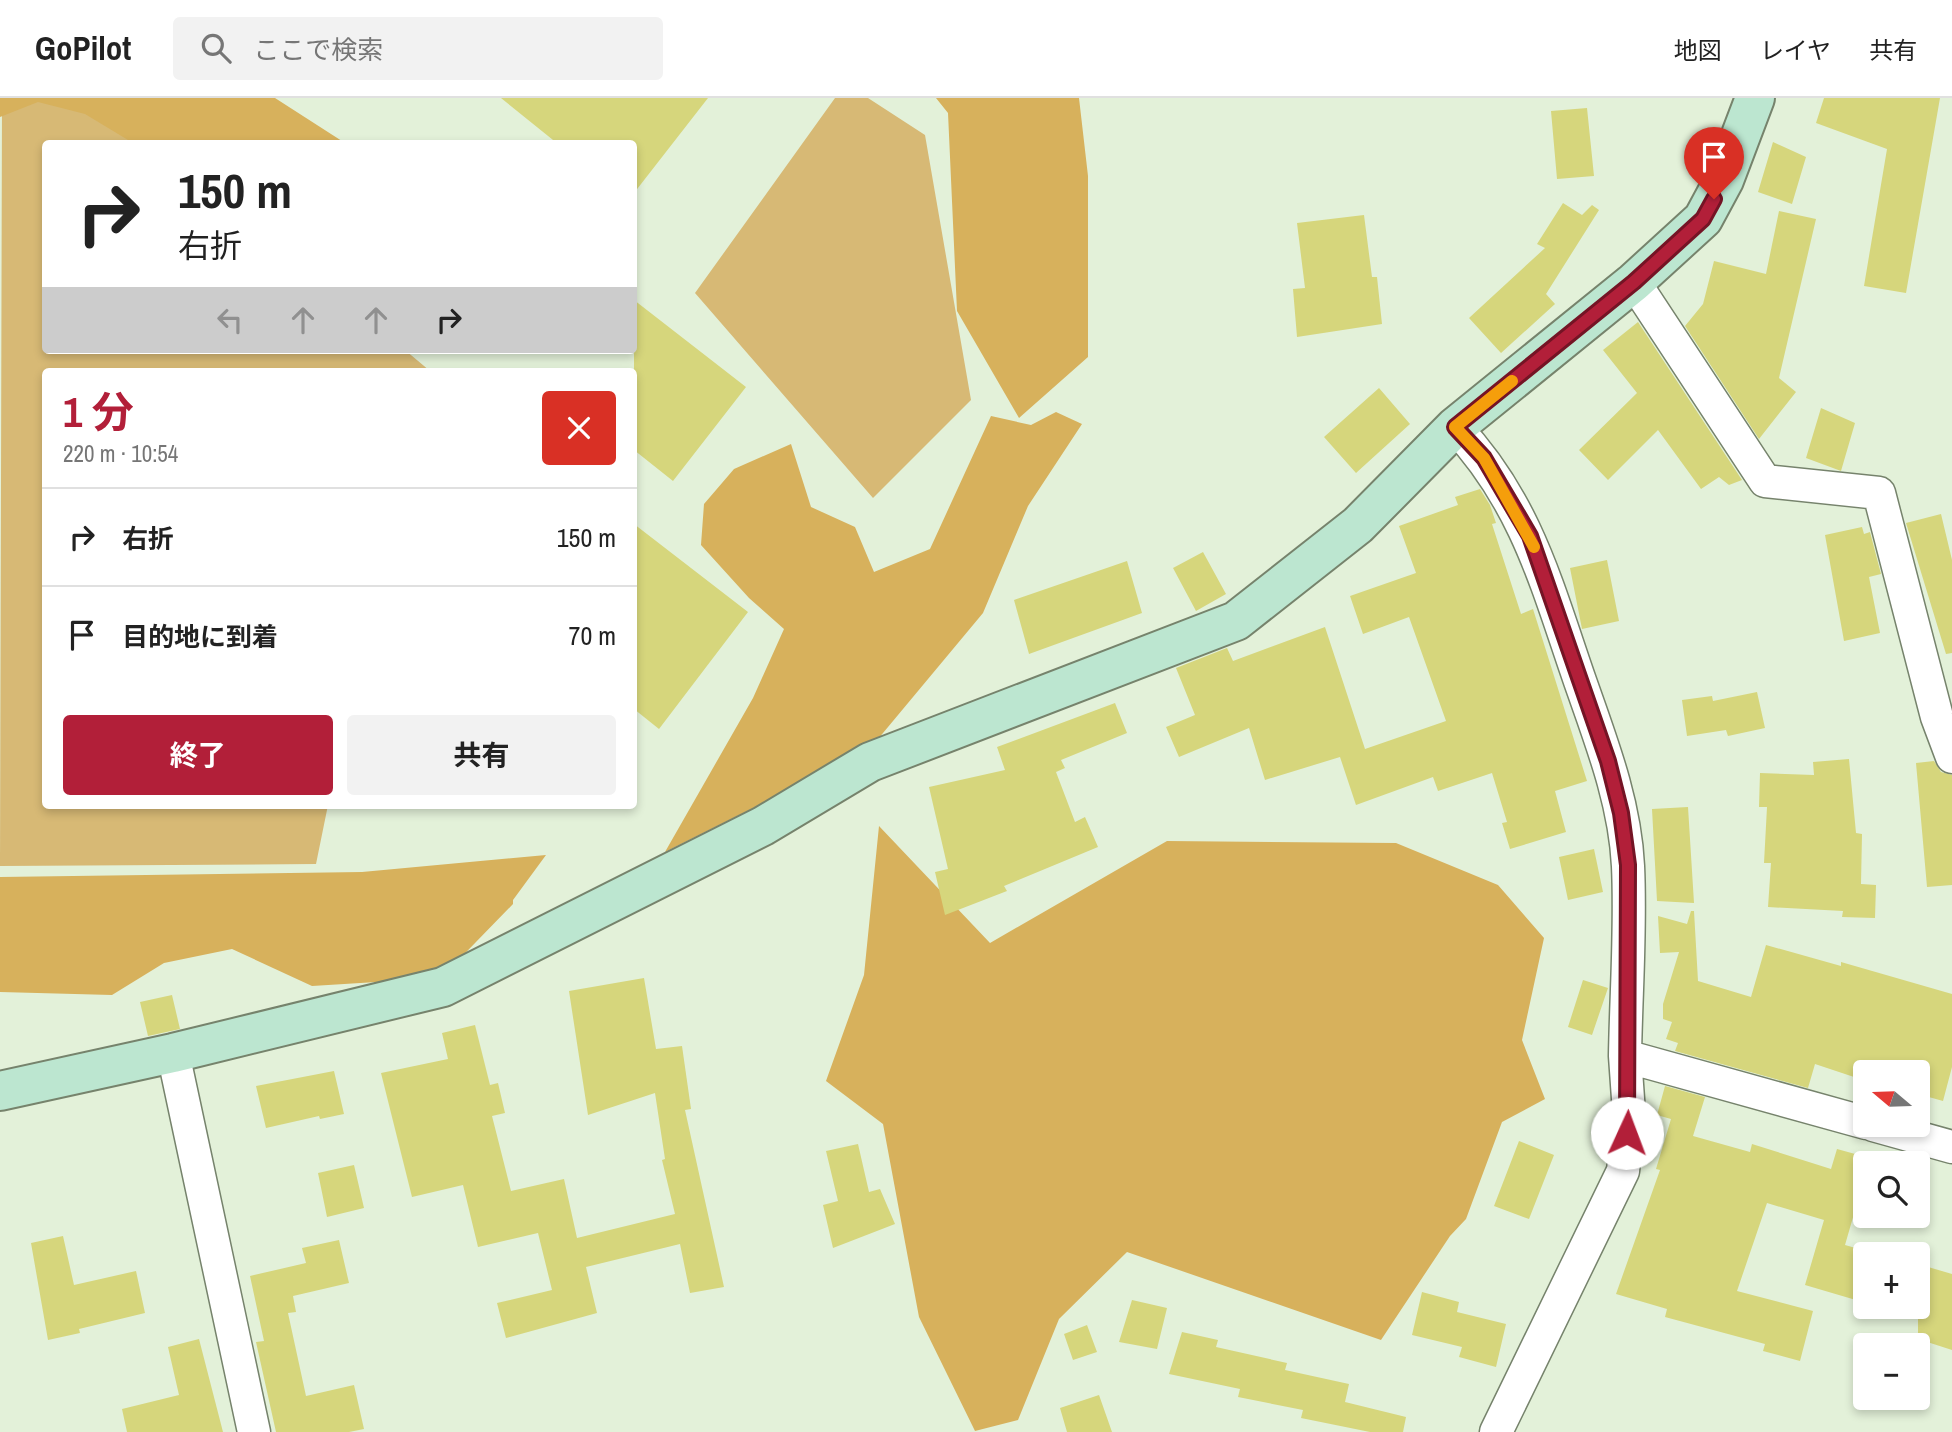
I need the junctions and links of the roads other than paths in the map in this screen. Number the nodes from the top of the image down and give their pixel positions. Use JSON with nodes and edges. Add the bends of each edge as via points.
{"nodes":[{"id":1,"x":1755,"y":98,"type":"edge"},
{"id":2,"x":1634,"y":282,"type":"junction"},
{"id":3,"x":1455,"y":427,"type":"junction"},
{"id":4,"x":1950,"y":746,"type":"edge"},
{"id":5,"x":173,"y":1053,"type":"junction"},
{"id":6,"x":1625,"y":1056,"type":"junction"},
{"id":7,"x":0,"y":1091,"type":"edge"},
{"id":8,"x":1853,"y":1119,"type":"edge"},
{"id":9,"x":1920,"y":1138,"type":"edge"},
{"id":10,"x":1952,"y":1147,"type":"edge"},
{"id":11,"x":254,"y":1432,"type":"edge"},
{"id":12,"x":1496,"y":1432,"type":"edge"}],
"edges":[{"from":1,"to":2,"type":"street","via":[[1724,180],[1703,219]]},
{"from":2,"to":3,"type":"street"},
{"from":2,"to":4,"type":"street","via":[[1765,481],[1878,494]]},
{"from":3,"to":5,"type":"street","via":[[1357,525],[1236,621],[870,762],[762,826],[443,987]]},
{"from":3,"to":6,"type":"street","via":[[1484,458],[1530,536],[1608,761],[1628,865]]},
{"from":5,"to":7,"type":"street"},
{"from":5,"to":11,"type":"street"},
{"from":6,"to":8,"type":"street"},
{"from":6,"to":12,"type":"street","via":[[1629,1113],[1623,1171]]},
{"from":9,"to":10,"type":"street"}]}
